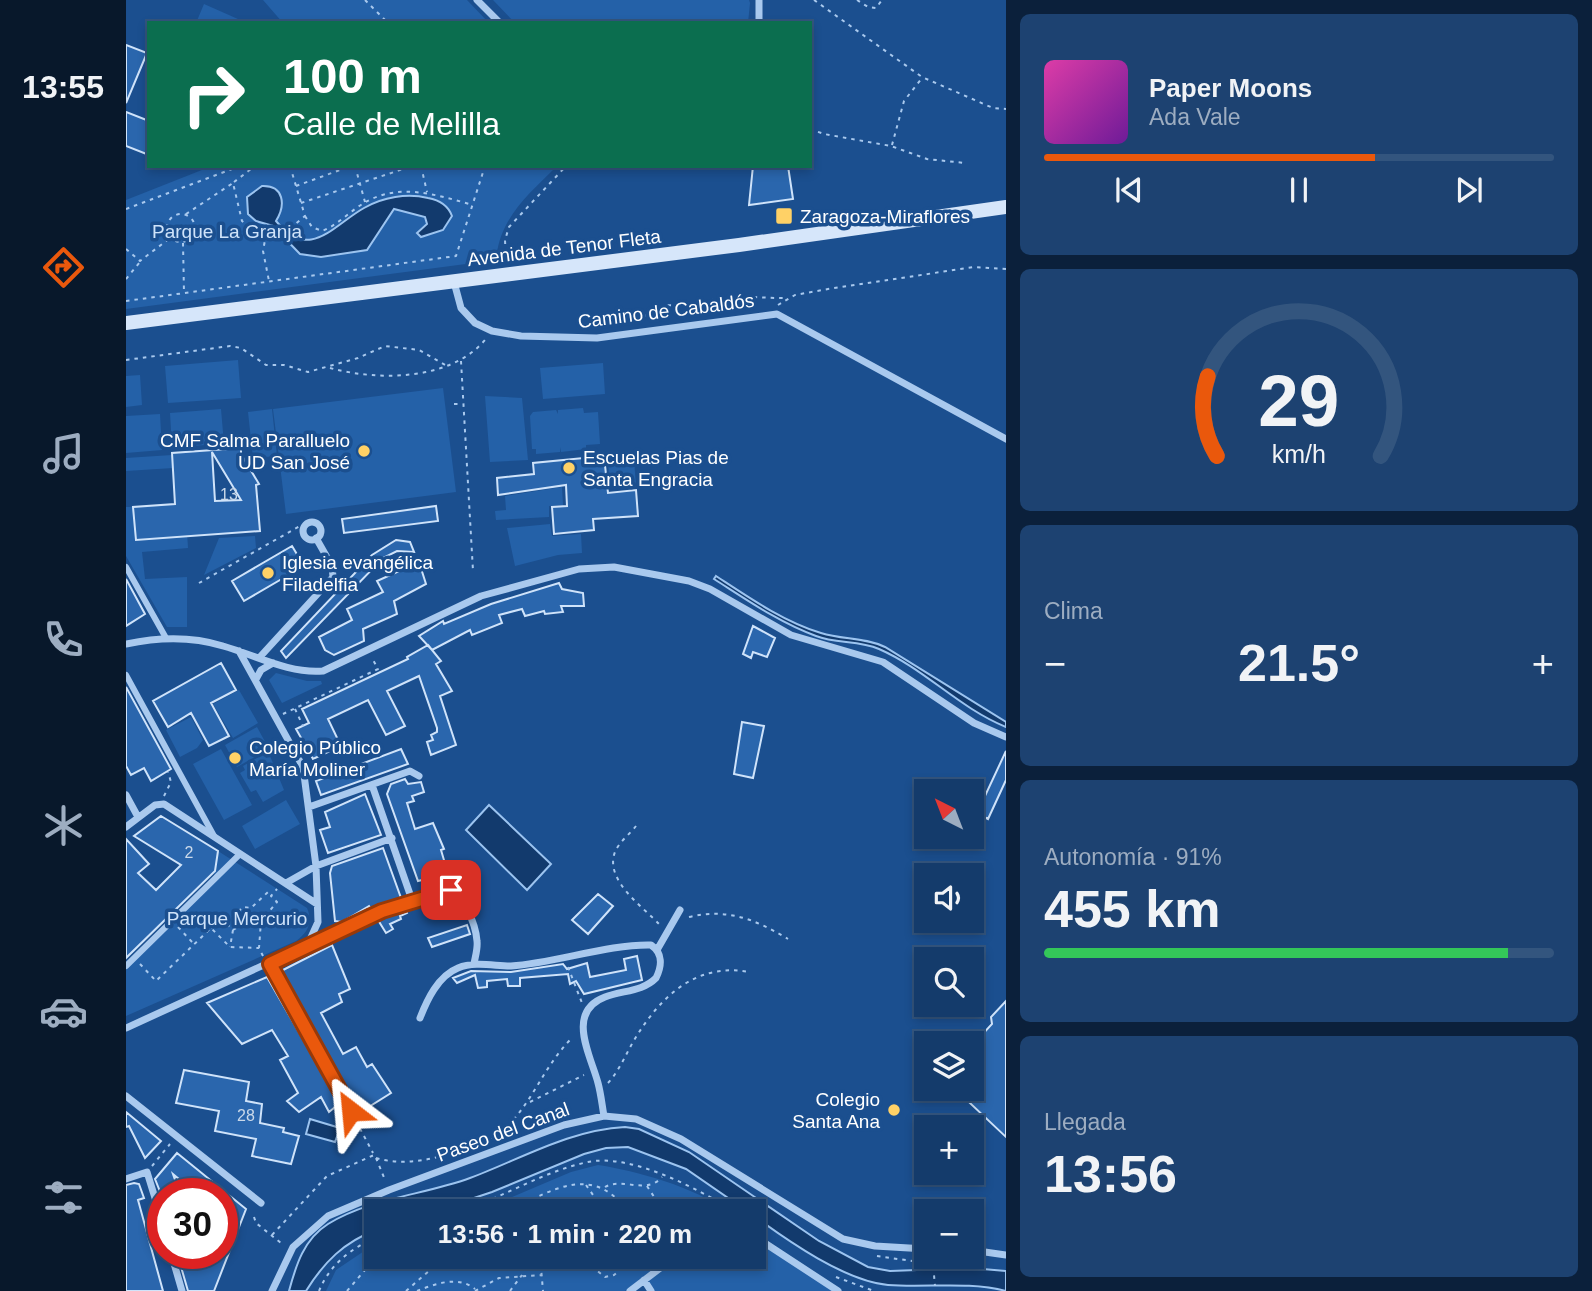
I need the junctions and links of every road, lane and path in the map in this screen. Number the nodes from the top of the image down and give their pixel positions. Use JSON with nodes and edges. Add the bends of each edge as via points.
{"nodes":[{"id":1,"x":365,"y":0,"type":"edge"},
{"id":2,"x":477,"y":0,"type":"edge"},
{"id":3,"x":759,"y":0,"type":"edge"},
{"id":4,"x":814,"y":0,"type":"edge"},
{"id":5,"x":857,"y":0,"type":"edge"},
{"id":6,"x":882,"y":0,"type":"edge"},
{"id":7,"x":383,"y":18,"type":"junction"},
{"id":8,"x":379,"y":21,"type":"edge"},
{"id":9,"x":386,"y":21,"type":"edge"},
{"id":10,"x":498,"y":21,"type":"edge"},
{"id":11,"x":759,"y":21,"type":"edge"},
{"id":12,"x":922,"y":77,"type":"junction"},
{"id":13,"x":1006,"y":108,"type":"edge"},
{"id":14,"x":812,"y":130,"type":"edge"},
{"id":15,"x":891,"y":146,"type":"junction"},
{"id":16,"x":965,"y":163,"type":"dead end"},
{"id":17,"x":235,"y":168,"type":"edge"},
{"id":18,"x":252,"y":168,"type":"edge"},
{"id":19,"x":291,"y":168,"type":"edge"},
{"id":20,"x":346,"y":168,"type":"edge"},
{"id":21,"x":356,"y":168,"type":"edge"},
{"id":22,"x":405,"y":168,"type":"edge"},
{"id":23,"x":422,"y":168,"type":"edge"},
{"id":24,"x":484,"y":168,"type":"edge"},
{"id":25,"x":564,"y":168,"type":"edge"},
{"id":26,"x":749,"y":168,"type":"edge"},
{"id":27,"x":752,"y":169,"type":"dead end"},
{"id":28,"x":359,"y":182,"type":"junction"},
{"id":29,"x":233,"y":183,"type":"junction"},
{"id":30,"x":296,"y":186,"type":"junction"},
{"id":31,"x":428,"y":193,"type":"junction"},
{"id":32,"x":365,"y":202,"type":"junction"},
{"id":33,"x":301,"y":204,"type":"junction"},
{"id":34,"x":474,"y":206,"type":"junction"},
{"id":35,"x":1006,"y":207,"type":"edge"},
{"id":36,"x":126,"y":209,"type":"edge"},
{"id":37,"x":186,"y":214,"type":"junction"},
{"id":38,"x":305,"y":216,"type":"junction"},
{"id":39,"x":170,"y":238,"type":"junction"},
{"id":40,"x":265,"y":240,"type":"junction"},
{"id":41,"x":183,"y":242,"type":"junction"},
{"id":42,"x":126,"y":249,"type":"edge"},
{"id":43,"x":505,"y":256,"type":"junction"},
{"id":44,"x":140,"y":261,"type":"junction"},
{"id":45,"x":501,"y":265,"type":"dead end"},
{"id":46,"x":506,"y":266,"type":"dead end"},
{"id":47,"x":1006,"y":269,"type":"edge"},
{"id":48,"x":126,"y":279,"type":"edge"},
{"id":49,"x":270,"y":282,"type":"junction"},
{"id":50,"x":454,"y":282,"type":"junction"},
{"id":51,"x":184,"y":294,"type":"junction"},
{"id":52,"x":787,"y":298,"type":"junction"},
{"id":53,"x":126,"y":301,"type":"edge"},
{"id":54,"x":766,"y":314,"type":"junction"},
{"id":55,"x":682,"y":322,"type":"junction"},
{"id":56,"x":126,"y":323,"type":"edge"},
{"id":57,"x":492,"y":331,"type":"junction"},
{"id":58,"x":640,"y":331,"type":"junction"},
{"id":59,"x":126,"y":360,"type":"edge"},
{"id":60,"x":461,"y":361,"type":"junction"},
{"id":61,"x":447,"y":366,"type":"junction"},
{"id":62,"x":329,"y":368,"type":"junction"},
{"id":63,"x":454,"y":404,"type":"dead end"},
{"id":64,"x":462,"y":404,"type":"junction"},
{"id":65,"x":1006,"y":439,"type":"edge"},
{"id":66,"x":300,"y":526,"type":"dead end"},
{"id":67,"x":316,"y":538,"type":"dead end"},
{"id":68,"x":126,"y":567,"type":"edge"},
{"id":69,"x":473,"y":571,"type":"dead end"},
{"id":70,"x":200,"y":583,"type":"dead end"},
{"id":71,"x":166,"y":638,"type":"junction"},
{"id":72,"x":126,"y":643,"type":"edge"},
{"id":73,"x":239,"y":651,"type":"junction"},
{"id":74,"x":369,"y":651,"type":"junction"},
{"id":75,"x":259,"y":658,"type":"junction"},
{"id":76,"x":273,"y":663,"type":"junction"},
{"id":77,"x":126,"y":675,"type":"edge"},
{"id":78,"x":256,"y":680,"type":"junction"},
{"id":79,"x":294,"y":708,"type":"junction"},
{"id":80,"x":281,"y":715,"type":"dead end"},
{"id":81,"x":303,"y":726,"type":"dead end"},
{"id":82,"x":1006,"y":737,"type":"edge"},
{"id":83,"x":168,"y":771,"type":"dead end"},
{"id":84,"x":419,"y":776,"type":"dead end"},
{"id":85,"x":372,"y":785,"type":"junction"},
{"id":86,"x":126,"y":795,"type":"edge"},
{"id":87,"x":162,"y":803,"type":"junction"},
{"id":88,"x":309,"y":807,"type":"junction"},
{"id":89,"x":138,"y":817,"type":"junction"},
{"id":90,"x":636,"y":826,"type":"dead end"},
{"id":91,"x":126,"y":827,"type":"edge"},
{"id":92,"x":214,"y":836,"type":"junction"},
{"id":93,"x":392,"y":838,"type":"junction"},
{"id":94,"x":240,"y":854,"type":"junction"},
{"id":95,"x":316,"y":866,"type":"junction"},
{"id":96,"x":283,"y":884,"type":"junction"},
{"id":97,"x":271,"y":896,"type":"junction"},
{"id":98,"x":412,"y":900,"type":"junction"},
{"id":99,"x":317,"y":904,"type":"junction"},
{"id":100,"x":680,"y":910,"type":"dead end"},
{"id":101,"x":674,"y":920,"type":"junction"},
{"id":102,"x":261,"y":921,"type":"junction"},
{"id":103,"x":173,"y":922,"type":"junction"},
{"id":104,"x":227,"y":923,"type":"junction"},
{"id":105,"x":211,"y":928,"type":"junction"},
{"id":106,"x":233,"y":930,"type":"junction"},
{"id":107,"x":667,"y":933,"type":"junction"},
{"id":108,"x":788,"y":939,"type":"dead end"},
{"id":109,"x":194,"y":944,"type":"junction"},
{"id":110,"x":230,"y":947,"type":"junction"},
{"id":111,"x":305,"y":947,"type":"junction"},
{"id":112,"x":259,"y":948,"type":"junction"},
{"id":113,"x":657,"y":950,"type":"junction"},
{"id":114,"x":565,"y":959,"type":"junction"},
{"id":115,"x":267,"y":962,"type":"junction"},
{"id":116,"x":474,"y":964,"type":"junction"},
{"id":117,"x":126,"y":966,"type":"edge"},
{"id":118,"x":147,"y":971,"type":"dead end"},
{"id":119,"x":749,"y":972,"type":"dead end"},
{"id":120,"x":588,"y":1010,"type":"junction"},
{"id":121,"x":420,"y":1018,"type":"dead end"},
{"id":122,"x":126,"y":1028,"type":"edge"},
{"id":123,"x":583,"y":1028,"type":"junction"},
{"id":124,"x":594,"y":1071,"type":"junction"},
{"id":125,"x":600,"y":1091,"type":"junction"},
{"id":126,"x":126,"y":1096,"type":"edge"},
{"id":127,"x":527,"y":1105,"type":"junction"},
{"id":128,"x":351,"y":1111,"type":"joint"},
{"id":129,"x":604,"y":1116,"type":"junction"},
{"id":130,"x":495,"y":1137,"type":"junction"},
{"id":131,"x":498,"y":1140,"type":"dead end"},
{"id":132,"x":170,"y":1144,"type":"dead end"},
{"id":133,"x":375,"y":1156,"type":"junction"},
{"id":134,"x":147,"y":1172,"type":"junction"},
{"id":135,"x":662,"y":1176,"type":"junction"},
{"id":136,"x":149,"y":1178,"type":"edge"},
{"id":137,"x":126,"y":1179,"type":"edge"},
{"id":138,"x":385,"y":1180,"type":"dead end"},
{"id":139,"x":585,"y":1184,"type":"junction"},
{"id":140,"x":646,"y":1185,"type":"junction"},
{"id":141,"x":604,"y":1188,"type":"junction"},
{"id":142,"x":490,"y":1199,"type":"edge"},
{"id":143,"x":535,"y":1199,"type":"edge"},
{"id":144,"x":594,"y":1199,"type":"edge"},
{"id":145,"x":618,"y":1199,"type":"edge"},
{"id":146,"x":656,"y":1199,"type":"edge"},
{"id":147,"x":714,"y":1199,"type":"edge"},
{"id":148,"x":261,"y":1203,"type":"dead end"},
{"id":149,"x":255,"y":1218,"type":"dead end"},
{"id":150,"x":766,"y":1232,"type":"edge"},
{"id":151,"x":770,"y":1234,"type":"dead end"},
{"id":152,"x":272,"y":1235,"type":"junction"},
{"id":153,"x":281,"y":1242,"type":"dead end"},
{"id":154,"x":364,"y":1244,"type":"edge"},
{"id":155,"x":766,"y":1244,"type":"edge"},
{"id":156,"x":914,"y":1248,"type":"edge"},
{"id":157,"x":984,"y":1252,"type":"edge"},
{"id":158,"x":1006,"y":1255,"type":"edge"},
{"id":159,"x":176,"y":1269,"type":"edge"},
{"id":160,"x":366,"y":1269,"type":"edge"},
{"id":161,"x":431,"y":1269,"type":"edge"},
{"id":162,"x":541,"y":1269,"type":"edge"},
{"id":163,"x":595,"y":1269,"type":"edge"},
{"id":164,"x":621,"y":1269,"type":"edge"},
{"id":165,"x":659,"y":1269,"type":"edge"},
{"id":166,"x":933,"y":1269,"type":"edge"},
{"id":167,"x":522,"y":1275,"type":"junction"},
{"id":168,"x":542,"y":1275,"type":"junction"},
{"id":169,"x":833,"y":1276,"type":"dead end"},
{"id":170,"x":644,"y":1280,"type":"junction"},
{"id":171,"x":935,"y":1286,"type":"dead end"},
{"id":172,"x":476,"y":1290,"type":"edge"},
{"id":173,"x":182,"y":1291,"type":"edge"},
{"id":174,"x":272,"y":1291,"type":"edge"},
{"id":175,"x":319,"y":1291,"type":"edge"},
{"id":176,"x":347,"y":1291,"type":"edge"},
{"id":177,"x":406,"y":1291,"type":"edge"},
{"id":178,"x":417,"y":1291,"type":"edge"},
{"id":179,"x":510,"y":1291,"type":"edge"},
{"id":180,"x":543,"y":1291,"type":"edge"},
{"id":181,"x":630,"y":1291,"type":"edge"},
{"id":182,"x":651,"y":1291,"type":"edge"},
{"id":183,"x":838,"y":1291,"type":"edge"},
{"id":184,"x":874,"y":1291,"type":"edge"}],
"edges":[{"from":1,"to":7,"type":"path"},
{"from":2,"to":10,"type":"street"},
{"from":3,"to":11,"type":"street"},
{"from":4,"to":12,"type":"path"},
{"from":5,"to":6,"type":"path","via":[[876,8]]},
{"from":7,"to":8,"type":"path"},
{"from":7,"to":9,"type":"path"},
{"from":12,"to":13,"type":"path","via":[[993,108]]},
{"from":12,"to":15,"type":"path","via":[[904,101]]},
{"from":14,"to":15,"type":"path"},
{"from":15,"to":16,"type":"path","via":[[926,159]]},
{"from":17,"to":36,"type":"path"},
{"from":18,"to":29,"type":"path"},
{"from":19,"to":30,"type":"path"},
{"from":20,"to":30,"type":"path"},
{"from":21,"to":28,"type":"path"},
{"from":22,"to":28,"type":"path"},
{"from":23,"to":31,"type":"path"},
{"from":24,"to":34,"type":"path"},
{"from":25,"to":43,"type":"path","via":[[509,227]]},
{"from":26,"to":27,"type":"path"},
{"from":28,"to":32,"type":"path"},
{"from":28,"to":33,"type":"path"},
{"from":29,"to":37,"type":"path"},
{"from":29,"to":40,"type":"path","via":[[242,221]]},
{"from":30,"to":33,"type":"path"},
{"from":31,"to":32,"type":"path","via":[[397,192]]},
{"from":31,"to":34,"type":"path"},
{"from":32,"to":38,"type":"path","via":[[322,230],[312,227]]},
{"from":33,"to":38,"type":"path"},
{"from":34,"to":49,"type":"path","via":[[456,256]]},
{"from":35,"to":50,"type":"main road","name":"Avenida de Tenor Fleta"},
{"from":37,"to":39,"type":"path","via":[[169,222]]},
{"from":37,"to":41,"type":"path","via":[[196,231]]},
{"from":38,"to":40,"type":"path"},
{"from":39,"to":41,"type":"path"},
{"from":39,"to":44,"type":"path"},
{"from":40,"to":49,"type":"path"},
{"from":41,"to":51,"type":"path"},
{"from":42,"to":44,"type":"path"},
{"from":43,"to":45,"type":"path"},
{"from":43,"to":46,"type":"path"},
{"from":44,"to":48,"type":"path"},
{"from":47,"to":52,"type":"path","via":[[974,267]]},
{"from":49,"to":51,"type":"path"},
{"from":50,"to":56,"type":"main road","name":"Avenida de Tenor Fleta"},
{"from":50,"to":57,"type":"street","name":"Camino de Cabaldós","via":[[465,313]]},
{"from":51,"to":53,"type":"path"},
{"from":52,"to":54,"type":"path"},
{"from":52,"to":55,"type":"path","via":[[719,297],[697,306]]},
{"from":54,"to":55,"type":"street","name":"Camino de Cabaldós"},
{"from":54,"to":65,"type":"street","name":"Camino de Cabaldós","via":[[784,316]]},
{"from":55,"to":58,"type":"street","name":"Camino de Cabaldós"},
{"from":55,"to":58,"type":"path","via":[[678,306],[662,306],[648,313]]},
{"from":57,"to":58,"type":"street","name":"Camino de Cabaldós","via":[[582,339]]},
{"from":57,"to":60,"type":"path"},
{"from":59,"to":62,"type":"path","via":[[230,346],[266,365],[308,372]]},
{"from":60,"to":61,"type":"path"},
{"from":60,"to":64,"type":"path"},
{"from":61,"to":62,"type":"path","via":[[378,377]]},
{"from":61,"to":62,"type":"path","via":[[419,349],[385,346]]},
{"from":63,"to":64,"type":"path"},
{"from":64,"to":69,"type":"path"},
{"from":66,"to":70,"type":"path"},
{"from":67,"to":75,"type":"street","via":[[332,566],[333,578]]},
{"from":68,"to":71,"type":"street"},
{"from":71,"to":72,"type":"street"},
{"from":71,"to":73,"type":"street"},
{"from":73,"to":75,"type":"street"},
{"from":73,"to":78,"type":"street"},
{"from":74,"to":76,"type":"street","via":[[323,671]]},
{"from":74,"to":79,"type":"path","via":[[378,669]]},
{"from":74,"to":82,"type":"street","via":[[496,591],[590,568],[633,569],[689,581],[791,635],[883,662],[974,723]]},
{"from":75,"to":76,"type":"street"},
{"from":76,"to":78,"type":"street","via":[[261,670]]},
{"from":77,"to":92,"type":"street"},
{"from":78,"to":88,"type":"street","via":[[302,763]]},
{"from":79,"to":80,"type":"path"},
{"from":79,"to":81,"type":"path"},
{"from":83,"to":87,"type":"path","via":[[171,782]]},
{"from":84,"to":85,"type":"street","via":[[410,771]]},
{"from":85,"to":88,"type":"street"},
{"from":85,"to":93,"type":"street"},
{"from":86,"to":89,"type":"street"},
{"from":87,"to":89,"type":"street"},
{"from":87,"to":92,"type":"street"},
{"from":88,"to":95,"type":"street"},
{"from":89,"to":91,"type":"street"},
{"from":90,"to":107,"type":"path","via":[[615,852],[615,874]]},
{"from":92,"to":94,"type":"street"},
{"from":93,"to":95,"type":"street"},
{"from":93,"to":98,"type":"street"},
{"from":94,"to":96,"type":"street"},
{"from":94,"to":103,"type":"street"},
{"from":95,"to":96,"type":"street"},
{"from":95,"to":99,"type":"street"},
{"from":96,"to":97,"type":"path"},
{"from":96,"to":99,"type":"street"},
{"from":97,"to":102,"type":"path","via":[[276,907]]},
{"from":97,"to":104,"type":"path","via":[[268,892],[251,908],[243,907]]},
{"from":98,"to":111,"type":"street"},
{"from":98,"to":116,"type":"street","via":[[446,890],[457,892],[477,939]]},
{"from":99,"to":111,"type":"street","via":[[317,927]]},
{"from":100,"to":101,"type":"street"},
{"from":101,"to":107,"type":"street"},
{"from":101,"to":108,"type":"path","via":[[706,913],[734,914]]},
{"from":102,"to":106,"type":"path","via":[[249,920]]},
{"from":102,"to":112,"type":"path"},
{"from":103,"to":109,"type":"path"},
{"from":103,"to":117,"type":"street"},
{"from":104,"to":105,"type":"path"},
{"from":104,"to":106,"type":"path"},
{"from":105,"to":109,"type":"path"},
{"from":105,"to":110,"type":"path"},
{"from":106,"to":110,"type":"path"},
{"from":107,"to":113,"type":"street"},
{"from":109,"to":118,"type":"path","via":[[156,981]]},
{"from":110,"to":112,"type":"path"},
{"from":111,"to":115,"type":"street"},
{"from":112,"to":115,"type":"path"},
{"from":113,"to":114,"type":"street","via":[[644,946]]},
{"from":113,"to":120,"type":"street","via":[[660,966],[650,984],[604,997]]},
{"from":114,"to":116,"type":"street","via":[[511,966]]},
{"from":114,"to":120,"type":"path","via":[[578,999]]},
{"from":115,"to":122,"type":"street"},
{"from":115,"to":128,"type":"street"},
{"from":116,"to":121,"type":"street","via":[[444,977]]},
{"from":119,"to":125,"type":"path","via":[[705,972],[671,992]]},
{"from":120,"to":123,"type":"street"},
{"from":123,"to":124,"type":"street"},
{"from":123,"to":127,"type":"path","via":[[544,1071]]},
{"from":124,"to":125,"type":"street"},
{"from":124,"to":127,"type":"path"},
{"from":125,"to":129,"type":"street"},
{"from":126,"to":148,"type":"street"},
{"from":127,"to":130,"type":"path"},
{"from":128,"to":133,"type":"path"},
{"from":129,"to":156,"type":"street","name":"Paseo del Canal","via":[[636,1119],[681,1139],[843,1239]]},
{"from":129,"to":174,"type":"street","name":"Paseo del Canal","via":[[564,1125],[328,1216],[293,1247]]},
{"from":130,"to":131,"type":"path"},
{"from":130,"to":133,"type":"path","via":[[432,1159],[391,1161]]},
{"from":132,"to":134,"type":"path"},
{"from":133,"to":138,"type":"path"},
{"from":133,"to":152,"type":"path","via":[[327,1176]]},
{"from":134,"to":136,"type":"street"},
{"from":134,"to":137,"type":"street"},
{"from":135,"to":140,"type":"path"},
{"from":135,"to":142,"type":"path","via":[[619,1162],[591,1161]]},
{"from":135,"to":147,"type":"path"},
{"from":139,"to":141,"type":"path"},
{"from":139,"to":143,"type":"path"},
{"from":139,"to":144,"type":"path"},
{"from":140,"to":141,"type":"path"},
{"from":140,"to":146,"type":"path"},
{"from":141,"to":145,"type":"path"},
{"from":149,"to":152,"type":"path"},
{"from":150,"to":151,"type":"path"},
{"from":152,"to":153,"type":"path"},
{"from":154,"to":175,"type":"path","via":[[333,1267]]},
{"from":155,"to":183,"type":"street"},
{"from":157,"to":158,"type":"street"},
{"from":159,"to":173,"type":"street"},
{"from":160,"to":176,"type":"path"},
{"from":161,"to":177,"type":"path"},
{"from":162,"to":168,"type":"path"},
{"from":163,"to":164,"type":"path","via":[[605,1278]]},
{"from":165,"to":170,"type":"street"},
{"from":166,"to":171,"type":"path"},
{"from":167,"to":168,"type":"path"},
{"from":167,"to":172,"type":"path","via":[[499,1278]]},
{"from":167,"to":179,"type":"path"},
{"from":168,"to":180,"type":"path"},
{"from":169,"to":184,"type":"path"},
{"from":170,"to":181,"type":"street"},
{"from":170,"to":182,"type":"street"},
{"from":172,"to":178,"type":"path","via":[[465,1282],[452,1282]]}]}
